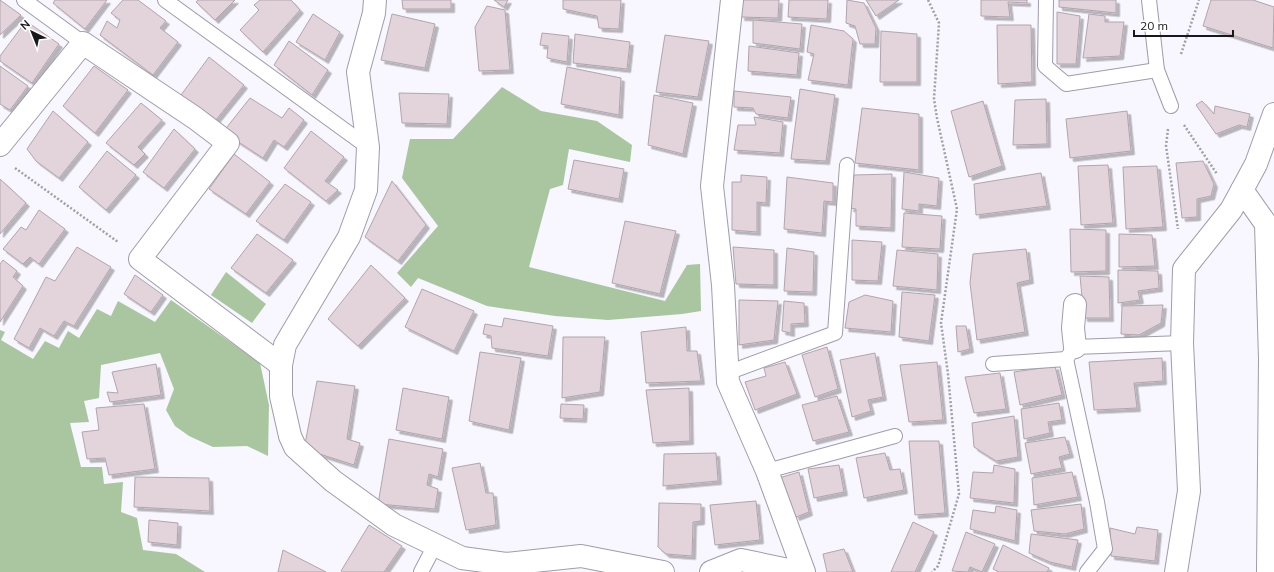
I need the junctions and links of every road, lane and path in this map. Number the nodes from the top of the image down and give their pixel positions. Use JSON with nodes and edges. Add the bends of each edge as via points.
{"nodes":[{"id":1,"x":24,"y":0,"type":"edge"},
{"id":2,"x":165,"y":0,"type":"edge"},
{"id":3,"x":375,"y":0,"type":"edge"},
{"id":4,"x":732,"y":0,"type":"edge"},
{"id":5,"x":928,"y":0,"type":"edge"},
{"id":6,"x":1046,"y":0,"type":"edge"},
{"id":7,"x":1149,"y":0,"type":"edge"},
{"id":8,"x":1199,"y":0,"type":"edge"},
{"id":9,"x":83,"y":43,"type":"junction"},
{"id":10,"x":1179,"y":59,"type":"dead end"},
{"id":11,"x":1157,"y":70,"type":"junction"},
{"id":12,"x":1171,"y":106,"type":"junction"},
{"id":13,"x":1274,"y":114,"type":"edge"},
{"id":14,"x":1270,"y":140,"type":"edge"},
{"id":15,"x":0,"y":145,"type":"edge"},
{"id":16,"x":368,"y":147,"type":"junction"},
{"id":17,"x":847,"y":165,"type":"dead end"},
{"id":18,"x":13,"y":166,"type":"dead end"},
{"id":19,"x":1242,"y":190,"type":"junction"},
{"id":20,"x":140,"y":259,"type":"junction"},
{"id":21,"x":1184,"y":269,"type":"junction"},
{"id":22,"x":1075,"y":305,"type":"dead end"},
{"id":23,"x":1182,"y":343,"type":"junction"},
{"id":24,"x":1070,"y":353,"type":"junction"},
{"id":25,"x":993,"y":364,"type":"dead end"},
{"id":26,"x":281,"y":366,"type":"junction"},
{"id":27,"x":727,"y":373,"type":"junction"},
{"id":28,"x":895,"y":436,"type":"dead end"},
{"id":29,"x":767,"y":471,"type":"junction"},
{"id":30,"x":435,"y":545,"type":"junction"},
{"id":31,"x":421,"y":572,"type":"edge"},
{"id":32,"x":663,"y":572,"type":"edge"},
{"id":33,"x":711,"y":572,"type":"edge"},
{"id":34,"x":798,"y":572,"type":"edge"},
{"id":35,"x":804,"y":572,"type":"edge"},
{"id":36,"x":932,"y":572,"type":"edge"},
{"id":37,"x":1087,"y":572,"type":"edge"},
{"id":38,"x":1176,"y":572,"type":"edge"},
{"id":39,"x":1268,"y":572,"type":"edge"}],
"edges":[{"from":1,"to":9,"type":"lane"},
{"from":2,"to":16,"type":"lane"},
{"from":3,"to":16,"type":"street","via":[[374,13],[358,72]]},
{"from":4,"to":27,"type":"street","via":[[712,186],[723,285]]},
{"from":5,"to":36,"type":"path","via":[[939,23],[934,99],[957,209],[941,323],[959,494],[938,566]]},
{"from":6,"to":11,"type":"lane","via":[[1045,66],[1066,84]]},
{"from":7,"to":11,"type":"lane"},
{"from":8,"to":10,"type":"path"},
{"from":9,"to":15,"type":"street"},
{"from":9,"to":20,"type":"street","via":[[228,143]]},
{"from":11,"to":12,"type":"lane"},
{"from":12,"to":19,"type":"path","via":[[1223,182]]},
{"from":12,"to":21,"type":"path","via":[[1166,146]]},
{"from":13,"to":14,"type":"street"},
{"from":14,"to":19,"type":"street"},
{"from":16,"to":26,"type":"street","via":[[366,190],[349,237],[285,345]]},
{"from":17,"to":27,"type":"lane","via":[[834,333]]},
{"from":18,"to":20,"type":"path"},
{"from":19,"to":21,"type":"street","via":[[1230,210]]},
{"from":19,"to":39,"type":"street","via":[[1266,224],[1270,359]]},
{"from":20,"to":26,"type":"street"},
{"from":21,"to":23,"type":"street"},
{"from":22,"to":24,"type":"street"},
{"from":23,"to":24,"type":"lane"},
{"from":23,"to":38,"type":"street","via":[[1189,491]]},
{"from":24,"to":25,"type":"lane"},
{"from":24,"to":37,"type":"lane","via":[[1105,549]]},
{"from":26,"to":30,"type":"street","via":[[280,396],[295,447],[333,481],[394,525]]},
{"from":27,"to":29,"type":"street","via":[[728,382]]},
{"from":28,"to":29,"type":"lane"},
{"from":29,"to":35,"type":"street"},
{"from":30,"to":31,"type":"lane"},
{"from":30,"to":32,"type":"street","via":[[462,558],[506,564],[581,556]]},
{"from":33,"to":34,"type":"street","via":[[741,560]]}]}
